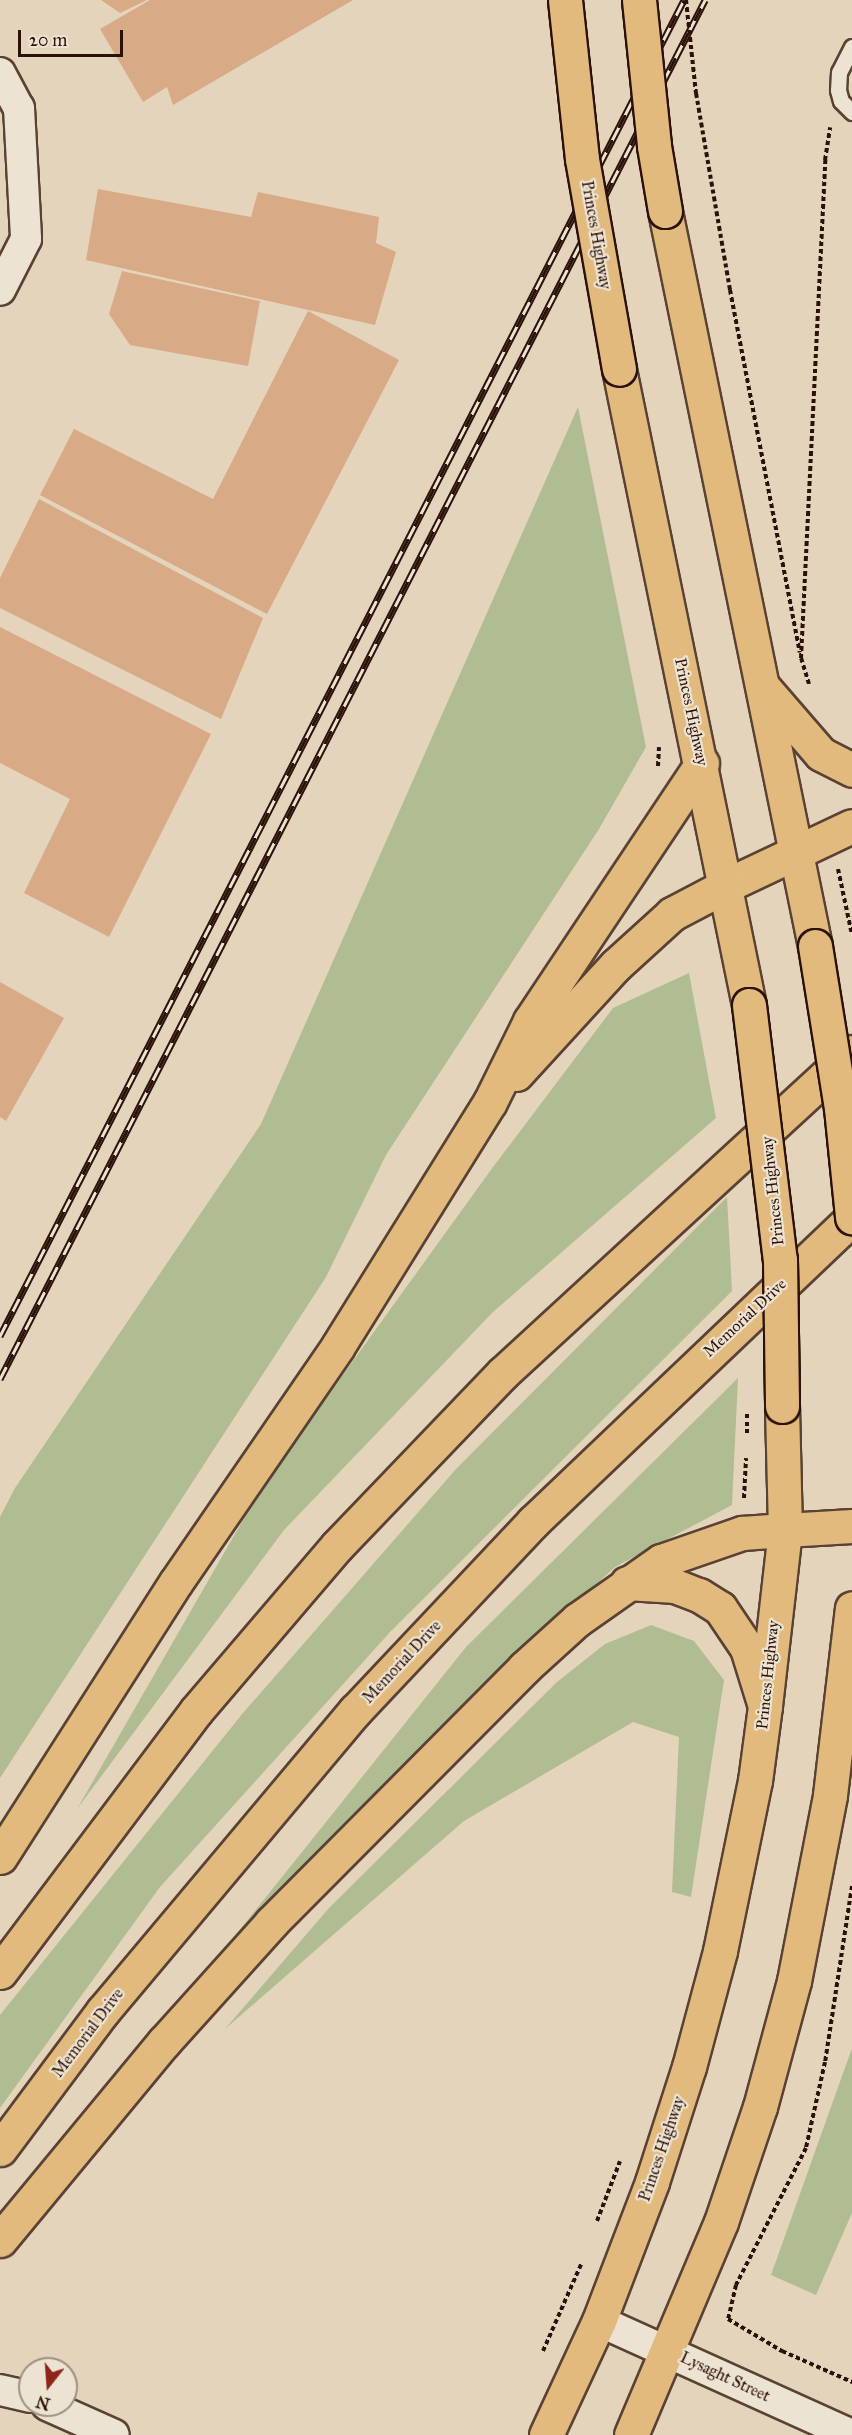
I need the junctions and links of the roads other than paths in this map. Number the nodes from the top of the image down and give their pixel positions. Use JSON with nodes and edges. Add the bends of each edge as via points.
{"nodes":[{"id":1,"x":565,"y":0,"type":"edge"},
{"id":2,"x":639,"y":0,"type":"edge"},
{"id":3,"x":852,"y":46,"type":"edge"},
{"id":4,"x":0,"y":73,"type":"edge"},
{"id":5,"x":849,"y":109,"type":"edge"},
{"id":6,"x":0,"y":290,"type":"edge"},
{"id":7,"x":761,"y":684,"type":"junction"},
{"id":8,"x":702,"y":762,"type":"junction"},
{"id":9,"x":852,"y":770,"type":"edge"},
{"id":10,"x":852,"y":826,"type":"edge"},
{"id":11,"x":795,"y":853,"type":"junction"},
{"id":12,"x":725,"y":886,"type":"junction"},
{"id":13,"x":852,"y":1052,"type":"edge"},
{"id":14,"x":490,"y":1102,"type":"junction"},
{"id":15,"x":852,"y":1218,"type":"edge"},
{"id":16,"x":852,"y":1526,"type":"edge"},
{"id":17,"x":785,"y":1530,"type":"junction"},
{"id":18,"x":627,"y":1583,"type":"junction"},
{"id":19,"x":852,"y":1608,"type":"edge"},
{"id":20,"x":851,"y":1640,"type":"edge"},
{"id":21,"x":765,"y":1706,"type":"junction"},
{"id":22,"x":0,"y":1857,"type":"edge"},
{"id":23,"x":0,"y":1972,"type":"edge"},
{"id":24,"x":0,"y":2150,"type":"edge"},
{"id":25,"x":0,"y":2240,"type":"edge"},
{"id":26,"x":599,"y":2321,"type":"junction"},
{"id":27,"x":669,"y":2351,"type":"junction"},
{"id":28,"x":0,"y":2390,"type":"edge"},
{"id":29,"x":18,"y":2394,"type":"edge"},
{"id":30,"x":74,"y":2417,"type":"edge"},
{"id":31,"x":114,"y":2435,"type":"edge"},
{"id":32,"x":546,"y":2435,"type":"edge"},
{"id":33,"x":630,"y":2435,"type":"edge"},
{"id":34,"x":850,"y":2435,"type":"edge"}],
"edges":[{"from":1,"to":8,"type":"main road","name":"Princes Highway","bridge":true,"via":[[582,159],[619,369]]},
{"from":2,"to":7,"type":"main road","bridge":true,"via":[[665,211]]},
{"from":3,"to":5,"type":"lane","via":[[838,79],[838,90]]},
{"from":4,"to":6,"type":"street","via":[[19,108],[26,239]]},
{"from":7,"to":9,"type":"main road","via":[[821,754]]},
{"from":7,"to":11,"type":"main road"},
{"from":8,"to":12,"type":"main road","name":"Princes Highway"},
{"from":8,"to":14,"type":"main road","via":[[530,1022]]},
{"from":10,"to":11,"type":"main road"},
{"from":11,"to":12,"type":"main road"},
{"from":11,"to":15,"type":"main road","bridge":true,"via":[[815,946],[841,1108]]},
{"from":12,"to":14,"type":"main road","via":[[672,915],[616,965]]},
{"from":12,"to":17,"type":"main road","name":"Princes Highway","bridge":true,"via":[[749,1005],[780,1260]]},
{"from":13,"to":23,"type":"main road","via":[[503,1373],[337,1546],[196,1712]]},
{"from":14,"to":22,"type":"main road","via":[[338,1346],[176,1582]]},
{"from":15,"to":24,"type":"main road","name":"Memorial Drive","via":[[532,1522],[356,1711],[103,2011]]},
{"from":16,"to":17,"type":"main road"},
{"from":17,"to":18,"type":"main road","via":[[742,1533],[704,1545],[661,1561]]},
{"from":17,"to":21,"type":"main road","name":"Princes Highway"},
{"from":18,"to":21,"type":"main road","via":[[675,1586],[720,1608],[747,1648]]},
{"from":18,"to":25,"type":"main road","via":[[577,1620],[524,1668],[272,1923],[164,2042]]},
{"from":19,"to":20,"type":"main road"},
{"from":20,"to":27,"type":"main road","via":[[830,1795],[794,1981],[760,2107]]},
{"from":21,"to":26,"type":"main road","name":"Princes Highway","via":[[738,1867],[689,2067],[652,2182]]},
{"from":26,"to":27,"type":"street","name":"Lysaght Street"},
{"from":26,"to":32,"type":"main road","name":"Princes Highway"},
{"from":27,"to":33,"type":"main road"},
{"from":27,"to":34,"type":"street","name":"Lysaght Street"},
{"from":28,"to":29,"type":"street"},
{"from":30,"to":31,"type":"street"}]}
